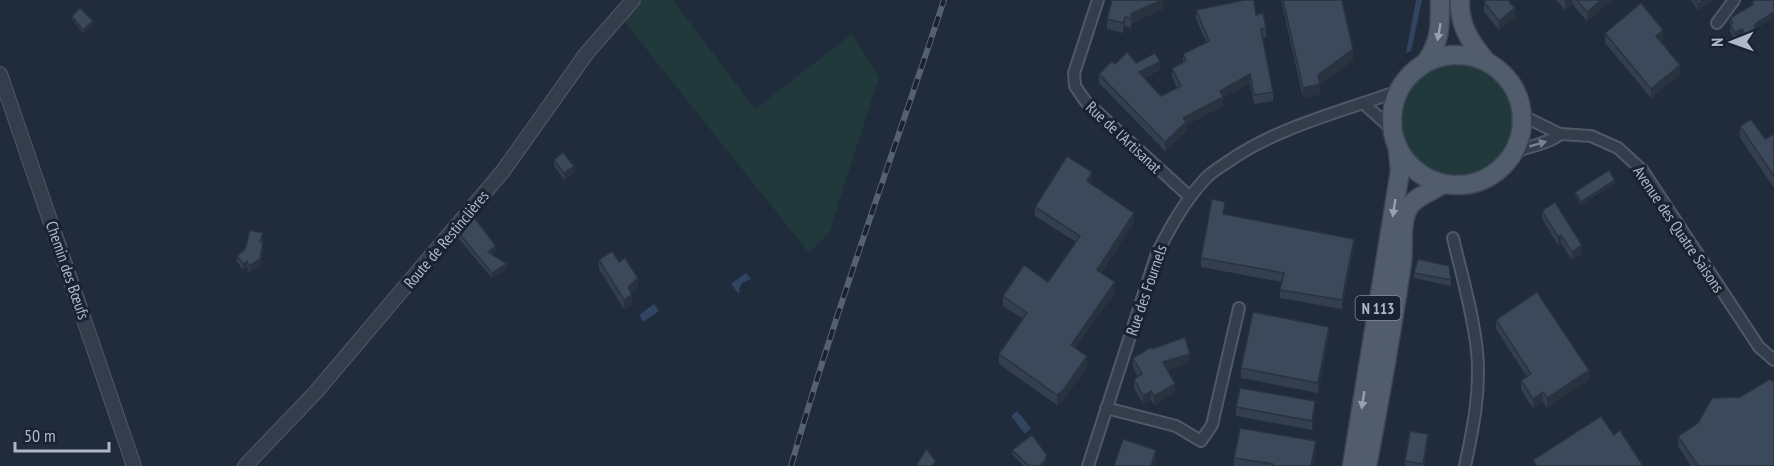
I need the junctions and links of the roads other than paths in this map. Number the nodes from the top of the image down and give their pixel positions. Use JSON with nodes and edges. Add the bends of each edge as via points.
{"nodes":[{"id":1,"x":633,"y":0,"type":"edge"},
{"id":2,"x":1098,"y":0,"type":"edge"},
{"id":3,"x":1440,"y":0,"type":"edge"},
{"id":4,"x":1460,"y":0,"type":"edge"},
{"id":5,"x":1732,"y":0,"type":"edge"},
{"id":6,"x":1717,"y":23,"type":"dead end"},
{"id":7,"x":1486,"y":61,"type":"junction"},
{"id":8,"x":1426,"y":62,"type":"junction"},
{"id":9,"x":0,"y":74,"type":"edge"},
{"id":10,"x":1398,"y":91,"type":"junction"},
{"id":11,"x":1364,"y":103,"type":"junction"},
{"id":12,"x":1523,"y":116,"type":"junction"},
{"id":13,"x":1393,"y":130,"type":"junction"},
{"id":14,"x":1560,"y":134,"type":"junction"},
{"id":15,"x":1398,"y":150,"type":"junction"},
{"id":16,"x":1514,"y":152,"type":"junction"},
{"id":17,"x":1443,"y":184,"type":"junction"},
{"id":18,"x":1190,"y":197,"type":"junction"},
{"id":19,"x":1453,"y":238,"type":"dead end"},
{"id":20,"x":1239,"y":308,"type":"dead end"},
{"id":21,"x":1774,"y":360,"type":"edge"},
{"id":22,"x":1106,"y":408,"type":"junction"},
{"id":23,"x":134,"y":466,"type":"edge"},
{"id":24,"x":244,"y":466,"type":"edge"},
{"id":25,"x":1088,"y":466,"type":"edge"},
{"id":26,"x":1352,"y":466,"type":"edge"},
{"id":27,"x":1367,"y":466,"type":"edge"},
{"id":28,"x":1465,"y":466,"type":"edge"}],
"edges":[{"from":1,"to":24,"type":"street","name":"Route de Restinclières","via":[[586,54],[503,171],[315,393]]},
{"from":2,"to":18,"type":"street","name":"Rue de l'Artisanat","via":[[1074,73],[1074,86],[1086,102]]},
{"from":3,"to":8,"type":"main road","one_way":true,"via":[[1439,35]]},
{"from":4,"to":7,"type":"main road","via":[[1466,34]]},
{"from":5,"to":6,"type":"street"},
{"from":7,"to":8,"type":"main road","via":[[1456,54]]},
{"from":7,"to":12,"type":"main road","via":[[1512,83]]},
{"from":8,"to":10,"type":"main road","via":[[1410,74]]},
{"from":9,"to":23,"type":"street","name":"Chemin des Bœufs"},
{"from":10,"to":11,"type":"street","name":"Rue des Fournels"},
{"from":10,"to":13,"type":"main road"},
{"from":11,"to":13,"type":"street"},
{"from":11,"to":18,"type":"street","name":"Rue des Fournels","via":[[1322,115],[1248,148],[1209,175]]},
{"from":12,"to":14,"type":"street","name":"Avenue des Quatre Saisons"},
{"from":12,"to":16,"type":"main road"},
{"from":13,"to":15,"type":"main road"},
{"from":16,"to":14,"type":"street","name":"Avenue des Quatre Saisons","one_way":true,"via":[[1554,140]]},
{"from":14,"to":21,"type":"street","name":"Avenue des Quatre Saisons","via":[[1591,136],[1618,148],[1643,171],[1759,347]]},
{"from":15,"to":17,"type":"main road","via":[[1422,175]]},
{"from":15,"to":26,"type":"main road","number":"N 113","one_way":true,"via":[[1400,171]]},
{"from":16,"to":17,"type":"main road","via":[[1484,180]]},
{"from":17,"to":27,"type":"main road","number":"N 113","via":[[1409,208]]},
{"from":18,"to":22,"type":"street","name":"Rue des Fournels","via":[[1157,253]]},
{"from":19,"to":28,"type":"street","via":[[1477,352],[1478,386]]},
{"from":20,"to":22,"type":"street","via":[[1212,425],[1201,441],[1176,426]]},
{"from":22,"to":25,"type":"street","name":"Rue des Fournels"}]}
